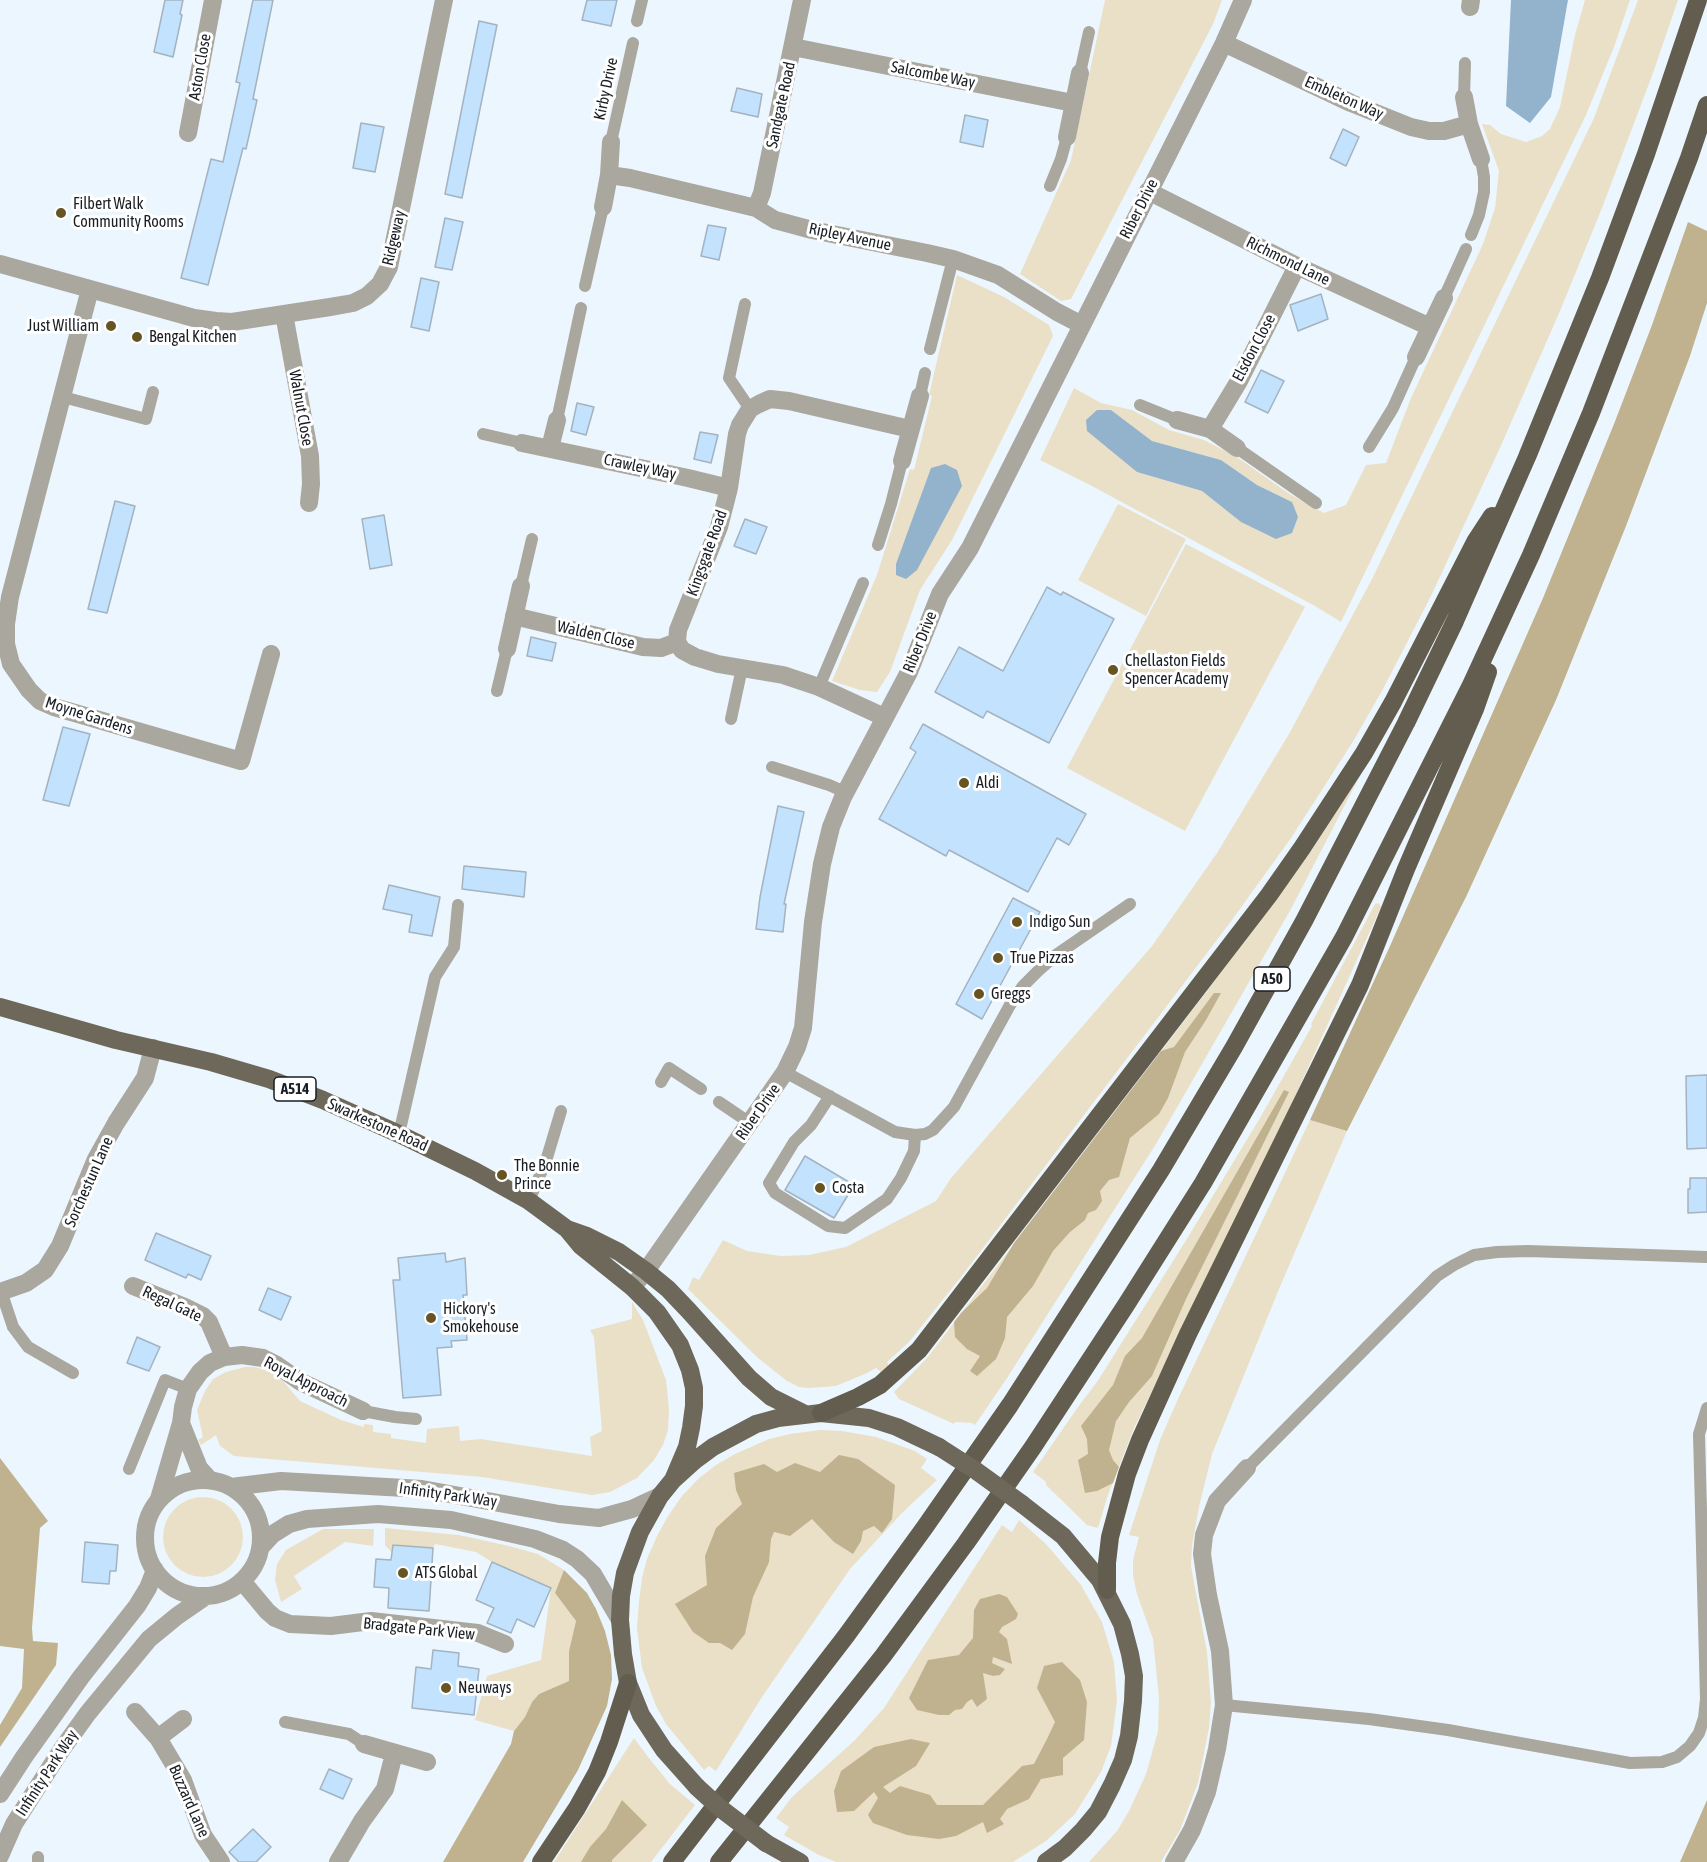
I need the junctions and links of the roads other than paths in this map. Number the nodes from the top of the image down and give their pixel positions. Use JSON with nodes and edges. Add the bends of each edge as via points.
{"nodes":[{"id":1,"x":213,"y":0,"type":"edge"},
{"id":2,"x":444,"y":0,"type":"edge"},
{"id":3,"x":642,"y":0,"type":"edge"},
{"id":4,"x":802,"y":0,"type":"edge"},
{"id":5,"x":1243,"y":0,"type":"edge"},
{"id":6,"x":1698,"y":0,"type":"edge"},
{"id":7,"x":638,"y":21,"type":"dead end"},
{"id":8,"x":1089,"y":32,"type":"dead end"},
{"id":9,"x":633,"y":43,"type":"dead end"},
{"id":10,"x":1224,"y":43,"type":"junction"},
{"id":11,"x":793,"y":47,"type":"junction"},
{"id":12,"x":1465,"y":63,"type":"dead end"},
{"id":13,"x":1080,"y":73,"type":"joint"},
{"id":14,"x":1464,"y":97,"type":"joint"},
{"id":15,"x":1073,"y":103,"type":"junction"},
{"id":16,"x":1707,"y":105,"type":"edge"},
{"id":17,"x":1469,"y":124,"type":"junction"},
{"id":18,"x":188,"y":133,"type":"dead end"},
{"id":19,"x":1067,"y":137,"type":"joint"},
{"id":20,"x":611,"y":142,"type":"joint"},
{"id":21,"x":1481,"y":159,"type":"joint"},
{"id":22,"x":609,"y":176,"type":"junction"},
{"id":23,"x":1050,"y":186,"type":"dead end"},
{"id":24,"x":1148,"y":191,"type":"junction"},
{"id":25,"x":603,"y":207,"type":"joint"},
{"id":26,"x":756,"y":208,"type":"junction"},
{"id":27,"x":1470,"y":235,"type":"dead end"},
{"id":28,"x":1466,"y":249,"type":"dead end"},
{"id":29,"x":953,"y":260,"type":"junction"},
{"id":30,"x":0,"y":264,"type":"edge"},
{"id":31,"x":1297,"y":266,"type":"junction"},
{"id":32,"x":585,"y":286,"type":"dead end"},
{"id":33,"x":90,"y":289,"type":"junction"},
{"id":34,"x":1444,"y":298,"type":"joint"},
{"id":35,"x":745,"y":304,"type":"dead end"},
{"id":36,"x":581,"y":308,"type":"dead end"},
{"id":37,"x":284,"y":314,"type":"junction"},
{"id":38,"x":1082,"y":326,"type":"junction"},
{"id":39,"x":1430,"y":327,"type":"junction"},
{"id":40,"x":930,"y":349,"type":"dead end"},
{"id":41,"x":1416,"y":357,"type":"joint"},
{"id":42,"x":925,"y":373,"type":"dead end"},
{"id":43,"x":153,"y":392,"type":"dead end"},
{"id":44,"x":920,"y":396,"type":"joint"},
{"id":45,"x":63,"y":397,"type":"junction"},
{"id":46,"x":1140,"y":405,"type":"dead end"},
{"id":47,"x":750,"y":410,"type":"junction"},
{"id":48,"x":557,"y":420,"type":"joint"},
{"id":49,"x":1177,"y":420,"type":"joint"},
{"id":50,"x":910,"y":429,"type":"junction"},
{"id":51,"x":1210,"y":429,"type":"junction"},
{"id":52,"x":483,"y":434,"type":"dead end"},
{"id":53,"x":522,"y":443,"type":"joint"},
{"id":54,"x":1369,"y":447,"type":"dead end"},
{"id":55,"x":550,"y":448,"type":"junction"},
{"id":56,"x":1237,"y":448,"type":"joint"},
{"id":57,"x":1527,"y":457,"type":"junction"},
{"id":58,"x":902,"y":461,"type":"joint"},
{"id":59,"x":729,"y":488,"type":"junction"},
{"id":60,"x":309,"y":503,"type":"dead end"},
{"id":61,"x":1316,"y":503,"type":"dead end"},
{"id":62,"x":532,"y":539,"type":"dead end"},
{"id":63,"x":878,"y":545,"type":"dead end"},
{"id":64,"x":1531,"y":555,"type":"junction"},
{"id":65,"x":863,"y":583,"type":"dead end"},
{"id":66,"x":521,"y":586,"type":"joint"},
{"id":67,"x":514,"y":616,"type":"junction"},
{"id":68,"x":677,"y":642,"type":"junction"},
{"id":69,"x":507,"y":649,"type":"joint"},
{"id":70,"x":271,"y":654,"type":"dead end"},
{"id":71,"x":741,"y":668,"type":"junction"},
{"id":72,"x":819,"y":687,"type":"junction"},
{"id":73,"x":497,"y":691,"type":"dead end"},
{"id":74,"x":884,"y":717,"type":"junction"},
{"id":75,"x":731,"y":719,"type":"dead end"},
{"id":76,"x":772,"y":767,"type":"dead end"},
{"id":77,"x":845,"y":792,"type":"junction"},
{"id":78,"x":1130,"y":904,"type":"dead end"},
{"id":79,"x":458,"y":905,"type":"dead end"},
{"id":80,"x":0,"y":1007,"type":"edge"},
{"id":81,"x":153,"y":1048,"type":"junction"},
{"id":82,"x":785,"y":1072,"type":"junction"},
{"id":83,"x":661,"y":1082,"type":"dead end"},
{"id":84,"x":701,"y":1089,"type":"dead end"},
{"id":85,"x":830,"y":1096,"type":"junction"},
{"id":86,"x":719,"y":1102,"type":"dead end"},
{"id":87,"x":561,"y":1111,"type":"dead end"},
{"id":88,"x":750,"y":1123,"type":"junction"},
{"id":89,"x":399,"y":1134,"type":"junction"},
{"id":90,"x":915,"y":1136,"type":"junction"},
{"id":91,"x":529,"y":1201,"type":"junction"},
{"id":92,"x":567,"y":1229,"type":"junction"},
{"id":93,"x":1707,"y":1257,"type":"edge"},
{"id":94,"x":646,"y":1270,"type":"junction"},
{"id":95,"x":133,"y":1286,"type":"dead end"},
{"id":96,"x":632,"y":1287,"type":"junction"},
{"id":97,"x":1,"y":1292,"type":"edge"},
{"id":98,"x":224,"y":1358,"type":"junction"},
{"id":99,"x":73,"y":1372,"type":"dead end"},
{"id":100,"x":188,"y":1389,"type":"junction"},
{"id":101,"x":1707,"y":1408,"type":"edge"},
{"id":102,"x":363,"y":1411,"type":"joint"},
{"id":103,"x":813,"y":1414,"type":"junction"},
{"id":104,"x":416,"y":1419,"type":"dead end"},
{"id":105,"x":181,"y":1423,"type":"junction"},
{"id":106,"x":1247,"y":1468,"type":"joint"},
{"id":107,"x":129,"y":1469,"type":"dead end"},
{"id":108,"x":210,"y":1480,"type":"junction"},
{"id":109,"x":673,"y":1480,"type":"junction"},
{"id":110,"x":231,"y":1487,"type":"junction"},
{"id":111,"x":660,"y":1496,"type":"junction"},
{"id":112,"x":159,"y":1499,"type":"junction"},
{"id":113,"x":260,"y":1548,"type":"junction"},
{"id":114,"x":155,"y":1570,"type":"junction"},
{"id":115,"x":242,"y":1581,"type":"junction"},
{"id":116,"x":1107,"y":1590,"type":"junction"},
{"id":117,"x":206,"y":1596,"type":"junction"},
{"id":118,"x":620,"y":1620,"type":"junction"},
{"id":119,"x":506,"y":1644,"type":"dead end"},
{"id":120,"x":628,"y":1683,"type":"junction"},
{"id":121,"x":1224,"y":1705,"type":"junction"},
{"id":122,"x":135,"y":1712,"type":"dead end"},
{"id":123,"x":183,"y":1719,"type":"dead end"},
{"id":124,"x":285,"y":1722,"type":"dead end"},
{"id":125,"x":158,"y":1738,"type":"junction"},
{"id":126,"x":364,"y":1744,"type":"joint"},
{"id":127,"x":394,"y":1754,"type":"junction"},
{"id":128,"x":427,"y":1762,"type":"dead end"},
{"id":129,"x":0,"y":1794,"type":"edge"},
{"id":130,"x":0,"y":1856,"type":"edge"},
{"id":131,"x":221,"y":1862,"type":"edge"},
{"id":132,"x":338,"y":1862,"type":"edge"},
{"id":133,"x":541,"y":1862,"type":"edge"},
{"id":134,"x":672,"y":1862,"type":"edge"},
{"id":135,"x":719,"y":1862,"type":"edge"},
{"id":136,"x":800,"y":1862,"type":"edge"},
{"id":137,"x":1046,"y":1862,"type":"edge"},
{"id":138,"x":1174,"y":1862,"type":"edge"}],
"edges":[{"from":1,"to":18,"type":"street","name":"Aston Close"},
{"from":2,"to":37,"type":"street","name":"Ridgeway","via":[[388,267],[380,284],[353,303]]},
{"from":3,"to":7,"type":"lane"},
{"from":4,"to":11,"type":"street","name":"Sandgate Road"},
{"from":5,"to":10,"type":"street","name":"Riber Drive"},
{"from":6,"to":57,"type":"highway","number":"A50","via":[[1600,278]]},
{"from":8,"to":13,"type":"lane"},
{"from":9,"to":20,"type":"lane","name":"Kirby Drive"},
{"from":10,"to":17,"type":"street","name":"Embleton Way","via":[[1411,127],[1429,131]]},
{"from":10,"to":24,"type":"street","name":"Riber Drive"},
{"from":11,"to":15,"type":"street","name":"Salcombe Way"},
{"from":11,"to":26,"type":"street","name":"Sandgate Road"},
{"from":12,"to":14,"type":"lane"},
{"from":13,"to":15,"type":"street"},
{"from":14,"to":17,"type":"street"},
{"from":15,"to":19,"type":"street"},
{"from":16,"to":64,"type":"highway","number":"A50","via":[[1591,413]]},
{"from":17,"to":21,"type":"street"},
{"from":19,"to":23,"type":"lane"},
{"from":20,"to":22,"type":"street"},
{"from":21,"to":27,"type":"lane","via":[[1484,192]]},
{"from":22,"to":25,"type":"street"},
{"from":22,"to":26,"type":"street","name":"Ripley Avenue"},
{"from":24,"to":31,"type":"street","name":"Richmond Lane"},
{"from":24,"to":38,"type":"street","name":"Riber Drive"},
{"from":25,"to":32,"type":"lane"},
{"from":26,"to":29,"type":"street","name":"Ripley Avenue","via":[[775,220],[812,230]]},
{"from":28,"to":34,"type":"lane"},
{"from":29,"to":38,"type":"street","name":"Ripley Avenue","via":[[998,275]]},
{"from":29,"to":40,"type":"lane"},
{"from":30,"to":33,"type":"street","name":"Ridgeway"},
{"from":31,"to":39,"type":"street","name":"Richmond Lane"},
{"from":31,"to":51,"type":"street","name":"Elsdon Close"},
{"from":33,"to":37,"type":"street","name":"Ridgeway","via":[[216,321]]},
{"from":33,"to":45,"type":"street","name":"Moyne Gardens"},
{"from":34,"to":39,"type":"street"},
{"from":35,"to":47,"type":"lane","via":[[729,378]]},
{"from":36,"to":48,"type":"lane"},
{"from":37,"to":60,"type":"street","name":"Walnut Close","via":[[310,456]]},
{"from":38,"to":74,"type":"street","name":"Riber Drive","via":[[970,548],[940,594],[909,672]]},
{"from":39,"to":41,"type":"street"},
{"from":41,"to":54,"type":"lane","via":[[1393,408]]},
{"from":42,"to":44,"type":"lane"},
{"from":43,"to":45,"type":"lane","via":[[146,419]]},
{"from":44,"to":50,"type":"street"},
{"from":45,"to":70,"type":"street","name":"Moyne Gardens","via":[[6,624],[11,664],[29,690],[54,707],[241,761]]},
{"from":46,"to":49,"type":"lane"},
{"from":47,"to":50,"type":"street","via":[[770,399],[789,401]]},
{"from":47,"to":59,"type":"street","name":"Kingsgate Road","via":[[737,434]]},
{"from":48,"to":55,"type":"street"},
{"from":49,"to":51,"type":"street"},
{"from":50,"to":58,"type":"street"},
{"from":51,"to":56,"type":"street"},
{"from":52,"to":53,"type":"lane"},
{"from":53,"to":55,"type":"street","name":"Crawley Way"},
{"from":55,"to":59,"type":"street","name":"Crawley Way"},
{"from":56,"to":61,"type":"lane"},
{"from":57,"to":103,"type":"highway","via":[[1476,542],[1364,753],[1269,895],[919,1350],[880,1385]]},
{"from":57,"to":134,"type":"highway","number":"A50","via":[[1406,723],[1309,911],[1161,1170],[976,1455],[846,1636]]},
{"from":58,"to":63,"type":"lane"},
{"from":59,"to":68,"type":"street","name":"Kingsgate Road","via":[[719,528],[678,630]]},
{"from":62,"to":66,"type":"lane"},
{"from":64,"to":116,"type":"highway","via":[[1475,709],[1360,985],[1140,1440],[1110,1537]]},
{"from":64,"to":135,"type":"highway","number":"A50","via":[[1471,685],[1344,937],[1196,1194],[966,1544],[883,1656]]},
{"from":65,"to":72,"type":"lane"},
{"from":66,"to":67,"type":"street"},
{"from":67,"to":68,"type":"street","name":"Walden Close","via":[[643,647],[661,648]]},
{"from":67,"to":69,"type":"street"},
{"from":68,"to":71,"type":"street","via":[[695,657]]},
{"from":69,"to":73,"type":"lane"},
{"from":71,"to":72,"type":"street","via":[[783,675]]},
{"from":71,"to":75,"type":"lane"},
{"from":72,"to":74,"type":"street"},
{"from":74,"to":77,"type":"street","name":"Riber Drive"},
{"from":76,"to":77,"type":"lane"},
{"from":77,"to":82,"type":"street","name":"Riber Drive","via":[[822,864],[803,1028]]},
{"from":78,"to":90,"type":"lane","via":[[1056,955],[1023,986],[954,1107],[933,1130]]},
{"from":79,"to":89,"type":"lane","via":[[453,947],[435,977]]},
{"from":80,"to":81,"type":"main road","name":"Swarkestone Road","number":"A514"},
{"from":81,"to":89,"type":"main road","name":"Swarkestone Road","number":"A514","via":[[268,1079]]},
{"from":81,"to":97,"type":"street","name":"Sorchestun Lane","via":[[145,1078],[96,1159],[60,1246],[45,1270],[26,1283]]},
{"from":82,"to":85,"type":"lane"},
{"from":82,"to":88,"type":"street","name":"Riber Drive"},
{"from":83,"to":84,"type":"lane","via":[[669,1068]]},
{"from":85,"to":90,"type":"lane","via":[[895,1132]]},
{"from":85,"to":90,"type":"lane","via":[[794,1142],[769,1183],[775,1193],[828,1226],[845,1228],[887,1198],[914,1151]]},
{"from":86,"to":88,"type":"lane"},
{"from":87,"to":91,"type":"lane"},
{"from":88,"to":94,"type":"street","name":"Riber Drive"},
{"from":89,"to":91,"type":"main road","name":"Swarkestone Road","number":"A514"},
{"from":91,"to":92,"type":"main road","name":"Swarkestone Road","number":"A514"},
{"from":92,"to":94,"type":"main road","name":"Swarkestone Road","number":"A514","via":[[619,1252]]},
{"from":92,"to":96,"type":"main road","name":"Swarkestone Road","number":"A514","via":[[581,1246]]},
{"from":93,"to":106,"type":"lane","via":[[1528,1251],[1474,1255],[1454,1264],[1437,1276]]},
{"from":94,"to":96,"type":"street","name":"Riber Drive"},
{"from":94,"to":103,"type":"main road","name":"Swarkestone Road","number":"A514","via":[[771,1397]]},
{"from":95,"to":98,"type":"street","name":"Regal Gate","via":[[203,1316]]},
{"from":96,"to":109,"type":"main road","name":"Swarkestone Road","number":"A514","via":[[657,1312],[680,1345],[694,1388],[692,1428]]},
{"from":97,"to":99,"type":"lane","via":[[13,1327],[28,1347]]},
{"from":98,"to":100,"type":"street","name":"Royal Approach","via":[[210,1363]]},
{"from":98,"to":102,"type":"street","name":"Royal Approach","via":[[242,1354],[263,1358],[301,1382]]},
{"from":100,"to":105,"type":"street","name":"Royal Approach"},
{"from":100,"to":107,"type":"lane","via":[[165,1380]]},
{"from":101,"to":121,"type":"lane","via":[[1699,1434],[1706,1699],[1699,1733],[1677,1757],[1662,1762],[1630,1763],[1403,1724]]},
{"from":102,"to":104,"type":"lane"},
{"from":103,"to":109,"type":"main road","via":[[778,1418],[734,1435],[703,1454]]},
{"from":103,"to":116,"type":"main road","bridge":true,"via":[[869,1418],[939,1447],[1063,1536]]},
{"from":105,"to":108,"type":"street","via":[[199,1468]]},
{"from":105,"to":112,"type":"street","name":"Royal Approach"},
{"from":106,"to":121,"type":"street","via":[[1217,1501],[1203,1535],[1202,1554],[1220,1651]]},
{"from":108,"to":110,"type":"street"},
{"from":108,"to":112,"type":"street","via":[[187,1481]]},
{"from":109,"to":111,"type":"main road"},
{"from":110,"to":111,"type":"street","name":"Infinity Park Way","via":[[281,1480],[422,1489],[599,1518]]},
{"from":110,"to":113,"type":"street","via":[[256,1513]]},
{"from":111,"to":118,"type":"main road","via":[[632,1551],[621,1596]]},
{"from":112,"to":114,"type":"street","via":[[149,1515],[145,1534],[147,1553]]},
{"from":113,"to":115,"type":"street","via":[[254,1566]]},
{"from":113,"to":118,"type":"street","name":"Infinity Park Way","via":[[289,1524],[307,1519],[378,1514],[451,1520],[534,1539],[563,1550],[593,1574]]},
{"from":114,"to":117,"type":"street","via":[[177,1590]]},
{"from":114,"to":129,"type":"street","name":"Infinity Park Way","via":[[137,1606],[74,1686]]},
{"from":115,"to":117,"type":"street","via":[[225,1592]]},
{"from":115,"to":119,"type":"street","name":"Bradgate Park View","via":[[267,1611],[290,1624],[332,1626],[370,1621],[478,1633]]},
{"from":116,"to":137,"type":"main road","via":[[1122,1624],[1134,1676],[1129,1736],[1123,1760],[1098,1812],[1065,1848]]},
{"from":117,"to":130,"type":"street","name":"Infinity Park Way","via":[[149,1639],[88,1713],[14,1824]]},
{"from":118,"to":120,"type":"main road"},
{"from":120,"to":133,"type":"highway","via":[[597,1772]]},
{"from":120,"to":136,"type":"main road","bridge":true,"via":[[641,1715],[681,1771],[720,1808],[766,1843]]},
{"from":121,"to":138,"type":"street","via":[[1207,1792]]},
{"from":122,"to":125,"type":"street","name":"Buzzard Lane"},
{"from":123,"to":125,"type":"street"},
{"from":124,"to":126,"type":"lane","via":[[349,1734]]},
{"from":125,"to":131,"type":"street","name":"Buzzard Lane","via":[[183,1780],[203,1835]]},
{"from":126,"to":127,"type":"street"},
{"from":127,"to":128,"type":"street"},
{"from":127,"to":132,"type":"street","via":[[385,1789]]}]}
